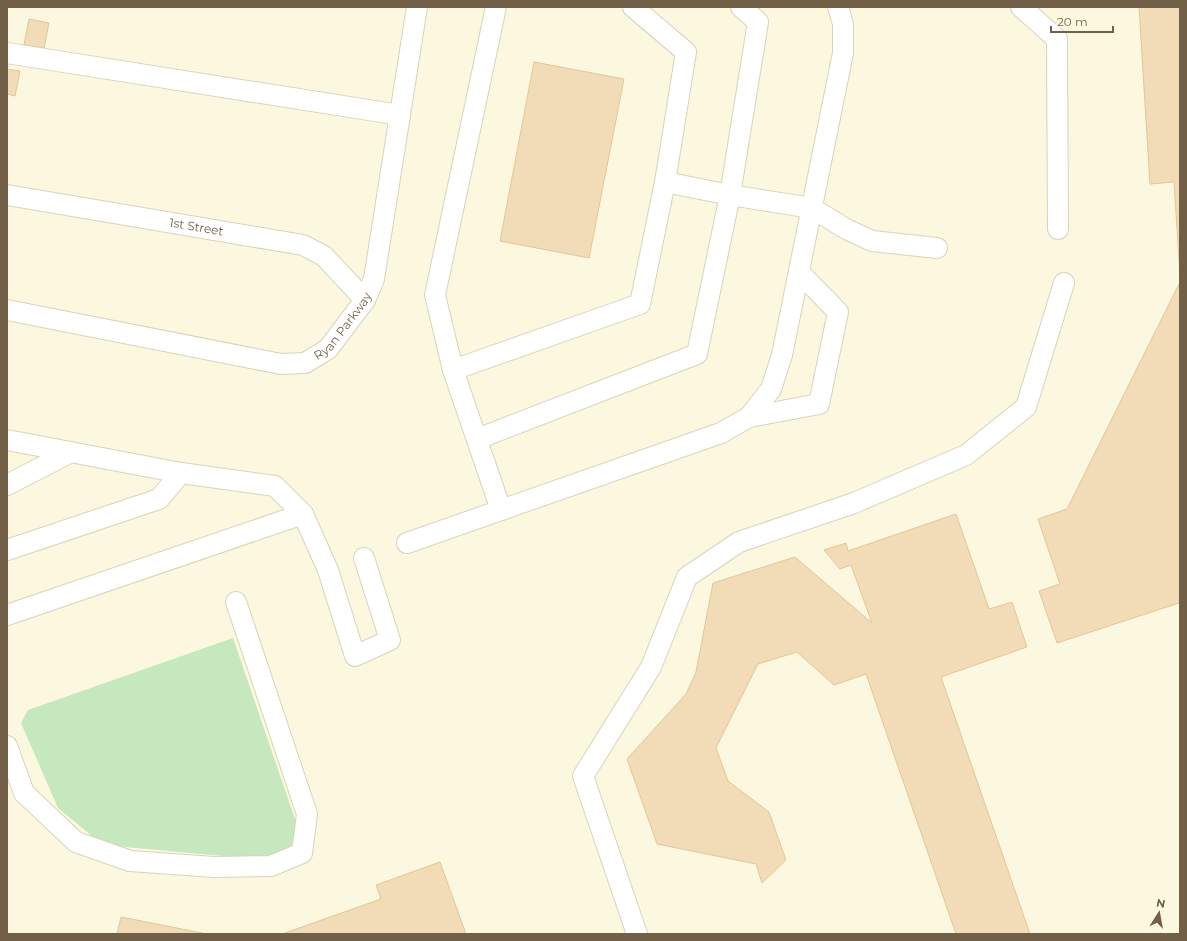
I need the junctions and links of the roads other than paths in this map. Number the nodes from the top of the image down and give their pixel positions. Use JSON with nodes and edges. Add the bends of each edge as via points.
{"nodes":[{"id":1,"x":417,"y":7,"type":"edge"},
{"id":2,"x":496,"y":7,"type":"edge"},
{"id":3,"x":633,"y":7,"type":"edge"},
{"id":4,"x":741,"y":7,"type":"edge"},
{"id":5,"x":838,"y":7,"type":"edge"},
{"id":6,"x":1020,"y":7,"type":"edge"},
{"id":7,"x":7,"y":53,"type":"edge"},
{"id":8,"x":400,"y":115,"type":"junction"},
{"id":9,"x":665,"y":182,"type":"junction"},
{"id":10,"x":7,"y":195,"type":"edge"},
{"id":11,"x":730,"y":195,"type":"junction"},
{"id":12,"x":812,"y":208,"type":"junction"},
{"id":13,"x":1058,"y":229,"type":"dead end"},
{"id":14,"x":937,"y":248,"type":"dead end"},
{"id":15,"x":799,"y":272,"type":"junction"},
{"id":16,"x":1064,"y":283,"type":"dead end"},
{"id":17,"x":365,"y":300,"type":"junction"},
{"id":18,"x":7,"y":310,"type":"edge"},
{"id":19,"x":453,"y":370,"type":"junction"},
{"id":20,"x":749,"y":417,"type":"junction"},
{"id":21,"x":477,"y":439,"type":"junction"},
{"id":22,"x":7,"y":440,"type":"edge"},
{"id":23,"x":71,"y":452,"type":"junction"},
{"id":24,"x":181,"y":473,"type":"junction"},
{"id":25,"x":7,"y":485,"type":"edge"},
{"id":26,"x":501,"y":510,"type":"junction"},
{"id":27,"x":303,"y":514,"type":"junction"},
{"id":28,"x":407,"y":543,"type":"dead end"},
{"id":29,"x":7,"y":550,"type":"edge"},
{"id":30,"x":364,"y":558,"type":"dead end"},
{"id":31,"x":236,"y":602,"type":"dead end"},
{"id":32,"x":7,"y":615,"type":"edge"},
{"id":33,"x":7,"y":746,"type":"edge"},
{"id":34,"x":637,"y":934,"type":"edge"}],
"edges":[{"from":1,"to":8,"type":"street","name":"Ryan Parkway"},
{"from":2,"to":19,"type":"street","via":[[435,295]]},
{"from":3,"to":9,"type":"street","via":[[686,52]]},
{"from":4,"to":11,"type":"street","via":[[758,22]]},
{"from":5,"to":12,"type":"street","via":[[843,24],[842,53]]},
{"from":6,"to":13,"type":"street","via":[[1057,39]]},
{"from":7,"to":8,"type":"street"},
{"from":8,"to":17,"type":"street","name":"Ryan Parkway","via":[[374,279]]},
{"from":9,"to":11,"type":"street"},
{"from":9,"to":19,"type":"street","via":[[640,304]]},
{"from":10,"to":17,"type":"street","name":"1st Street","via":[[303,245],[324,256]]},
{"from":11,"to":12,"type":"street"},
{"from":11,"to":21,"type":"street","via":[[697,354]]},
{"from":12,"to":14,"type":"street","via":[[846,229],[872,241]]},
{"from":12,"to":15,"type":"street"},
{"from":15,"to":20,"type":"street","via":[[782,355],[771,389]]},
{"from":15,"to":20,"type":"street","via":[[838,312],[819,404]]},
{"from":16,"to":34,"type":"street","via":[[1026,407],[966,455],[854,503],[739,542],[687,577],[651,667],[583,776]]},
{"from":17,"to":18,"type":"street","name":"Ryan Parkway","via":[[328,349],[305,363],[281,364]]},
{"from":19,"to":21,"type":"street"},
{"from":20,"to":26,"type":"street","via":[[721,433]]},
{"from":21,"to":26,"type":"street"},
{"from":22,"to":23,"type":"street"},
{"from":23,"to":24,"type":"street"},
{"from":23,"to":25,"type":"street"},
{"from":24,"to":27,"type":"street","via":[[275,486]]},
{"from":24,"to":29,"type":"street","via":[[158,499]]},
{"from":26,"to":28,"type":"street"},
{"from":27,"to":30,"type":"street","via":[[328,570],[355,656],[390,640]]},
{"from":27,"to":32,"type":"street"},
{"from":31,"to":33,"type":"street","via":[[307,814],[302,853],[272,866],[214,867],[130,862],[76,842],[24,793]]}]}
